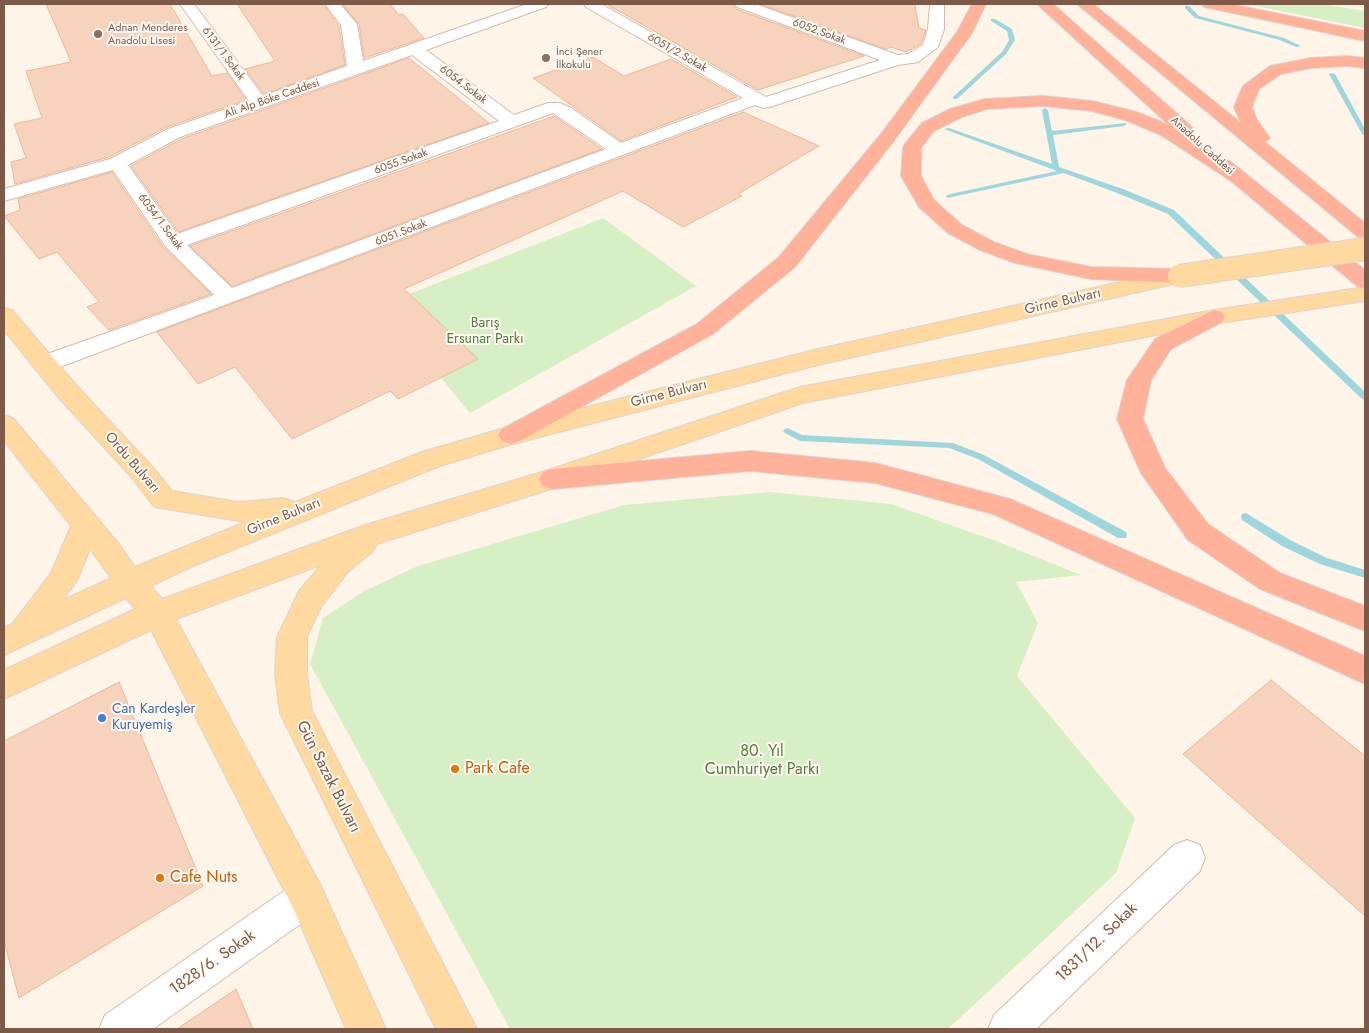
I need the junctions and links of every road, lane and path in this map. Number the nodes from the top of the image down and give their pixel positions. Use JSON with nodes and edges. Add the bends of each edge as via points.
{"nodes":[{"id":1,"x":187,"y":4,"type":"edge"},
{"id":2,"x":332,"y":4,"type":"edge"},
{"id":3,"x":541,"y":4,"type":"edge"},
{"id":4,"x":591,"y":4,"type":"edge"},
{"id":5,"x":742,"y":4,"type":"edge"},
{"id":6,"x":937,"y":4,"type":"edge"},
{"id":7,"x":979,"y":4,"type":"edge"},
{"id":8,"x":1044,"y":4,"type":"edge"},
{"id":9,"x":1084,"y":4,"type":"edge"},
{"id":10,"x":1209,"y":4,"type":"edge"},
{"id":11,"x":1365,"y":36,"type":"edge"},
{"id":12,"x":414,"y":49,"type":"junction"},
{"id":13,"x":896,"y":60,"type":"junction"},
{"id":14,"x":1365,"y":63,"type":"edge"},
{"id":15,"x":356,"y":69,"type":"junction"},
{"id":16,"x":760,"y":101,"type":"junction"},
{"id":17,"x":260,"y":103,"type":"junction"},
{"id":18,"x":512,"y":122,"type":"junction"},
{"id":19,"x":619,"y":150,"type":"junction"},
{"id":20,"x":116,"y":163,"type":"junction"},
{"id":21,"x":1237,"y":177,"type":"junction"},
{"id":22,"x":1300,"y":178,"type":"junction"},
{"id":23,"x":4,"y":195,"type":"edge"},
{"id":24,"x":1365,"y":233,"type":"edge"},
{"id":25,"x":173,"y":243,"type":"junction"},
{"id":26,"x":1365,"y":249,"type":"edge"},
{"id":27,"x":1180,"y":276,"type":"junction"},
{"id":28,"x":1365,"y":281,"type":"edge"},
{"id":29,"x":1365,"y":294,"type":"edge"},
{"id":30,"x":229,"y":297,"type":"junction"},
{"id":31,"x":4,"y":315,"type":"edge"},
{"id":32,"x":1214,"y":318,"type":"junction"},
{"id":33,"x":44,"y":364,"type":"junction"},
{"id":34,"x":4,"y":424,"type":"edge"},
{"id":35,"x":511,"y":435,"type":"junction"},
{"id":36,"x":552,"y":479,"type":"junction"},
{"id":37,"x":309,"y":506,"type":"junction"},
{"id":38,"x":86,"y":524,"type":"junction"},
{"id":39,"x":375,"y":533,"type":"junction"},
{"id":40,"x":130,"y":583,"type":"junction"},
{"id":41,"x":157,"y":613,"type":"junction"},
{"id":42,"x":1365,"y":619,"type":"edge"},
{"id":43,"x":13,"y":638,"type":"edge"},
{"id":44,"x":1365,"y":670,"type":"edge"},
{"id":45,"x":4,"y":685,"type":"edge"},
{"id":46,"x":1186,"y":858,"type":"dead end"},
{"id":47,"x":307,"y":897,"type":"junction"},
{"id":48,"x":119,"y":1029,"type":"edge"},
{"id":49,"x":366,"y":1029,"type":"edge"},
{"id":50,"x":457,"y":1029,"type":"edge"},
{"id":51,"x":1008,"y":1029,"type":"edge"}],
"edges":[{"from":1,"to":17,"type":"street","name":"6131/1.Sokak"},
{"from":2,"to":15,"type":"street","via":[[348,24]]},
{"from":3,"to":12,"type":"street","name":"Ali Alp Böke Caddesi"},
{"from":4,"to":16,"type":"street","name":"6051/2.Sokak"},
{"from":5,"to":13,"type":"street","name":"6052.Sokak"},
{"from":6,"to":13,"type":"street","name":"6051.Sokak","via":[[936,28],[930,47],[912,59]]},
{"from":7,"to":35,"type":"highway","via":[[964,33],[887,138],[787,262],[706,329]]},
{"from":8,"to":21,"type":"highway","name":"Anadolu Caddesi"},
{"from":9,"to":22,"type":"highway"},
{"from":10,"to":11,"type":"highway"},
{"from":12,"to":15,"type":"street","name":"Ali Alp Böke Caddesi"},
{"from":12,"to":18,"type":"street","name":"6054.Sokak"},
{"from":13,"to":16,"type":"street","name":"6051.Sokak"},
{"from":14,"to":22,"type":"highway","via":[[1311,63],[1276,70],[1251,86],[1243,107],[1248,120],[1256,133]]},
{"from":15,"to":17,"type":"street","name":"Ali Alp Böke Caddesi"},
{"from":16,"to":19,"type":"street","name":"6051.Sokak"},
{"from":17,"to":20,"type":"street","name":"Ali Alp Böke Caddesi","via":[[174,133]]},
{"from":18,"to":19,"type":"street","name":"6055.Sokak","via":[[554,107]]},
{"from":18,"to":25,"type":"street","name":"6055.Sokak"},
{"from":19,"to":30,"type":"street","name":"6051.Sokak"},
{"from":20,"to":23,"type":"street","name":"Ali Alp Böke Caddesi"},
{"from":20,"to":25,"type":"street","name":"6054/1.Sokak"},
{"from":21,"to":27,"type":"highway","via":[[1167,131],[1131,116],[1092,106],[1043,101],[985,104],[956,113],[928,127],[912,148],[911,176],[926,203],[954,229],[987,246],[1022,259],[1091,273]]},
{"from":21,"to":28,"type":"highway","name":"Anadolu Caddesi"},
{"from":22,"to":24,"type":"highway"},
{"from":25,"to":30,"type":"street","name":"6054/1.Sokak"},
{"from":26,"to":27,"type":"main road","name":"Girne Bulvarı","bridge":true},
{"from":27,"to":35,"type":"main road","name":"Girne Bulvarı","via":[[814,358]]},
{"from":29,"to":32,"type":"main road"},
{"from":30,"to":33,"type":"street","name":"6051.Sokak"},
{"from":31,"to":33,"type":"main road","name":"Ordu Bulvarı"},
{"from":32,"to":36,"type":"main road","via":[[800,395]]},
{"from":32,"to":42,"type":"highway","via":[[1163,344],[1139,380],[1130,419],[1154,473],[1198,532],[1270,581]]},
{"from":33,"to":37,"type":"main road","name":"Ordu Bulvarı","via":[[164,500],[238,512]]},
{"from":34,"to":38,"type":"main road"},
{"from":35,"to":37,"type":"main road","name":"Girne Bulvarı","via":[[431,459]]},
{"from":36,"to":39,"type":"main road"},
{"from":36,"to":44,"type":"highway","via":[[750,461],[875,473],[1000,506]]},
{"from":37,"to":40,"type":"main road","name":"Girne Bulvarı"},
{"from":38,"to":40,"type":"main road"},
{"from":38,"to":43,"type":"main road","via":[[63,579]]},
{"from":39,"to":41,"type":"main road"},
{"from":39,"to":50,"type":"main road","name":"Gün Sazak Bulvarı","via":[[338,564],[309,600],[292,637],[291,673],[296,713]]},
{"from":40,"to":41,"type":"main road"},
{"from":40,"to":43,"type":"main road","name":"Girne Bulvarı"},
{"from":41,"to":45,"type":"main road"},
{"from":41,"to":47,"type":"main road"},
{"from":46,"to":51,"type":"street","name":"1831/12. Sokak"},
{"from":47,"to":48,"type":"street","name":"1828/6. Sokak"},
{"from":47,"to":49,"type":"main road"}]}
